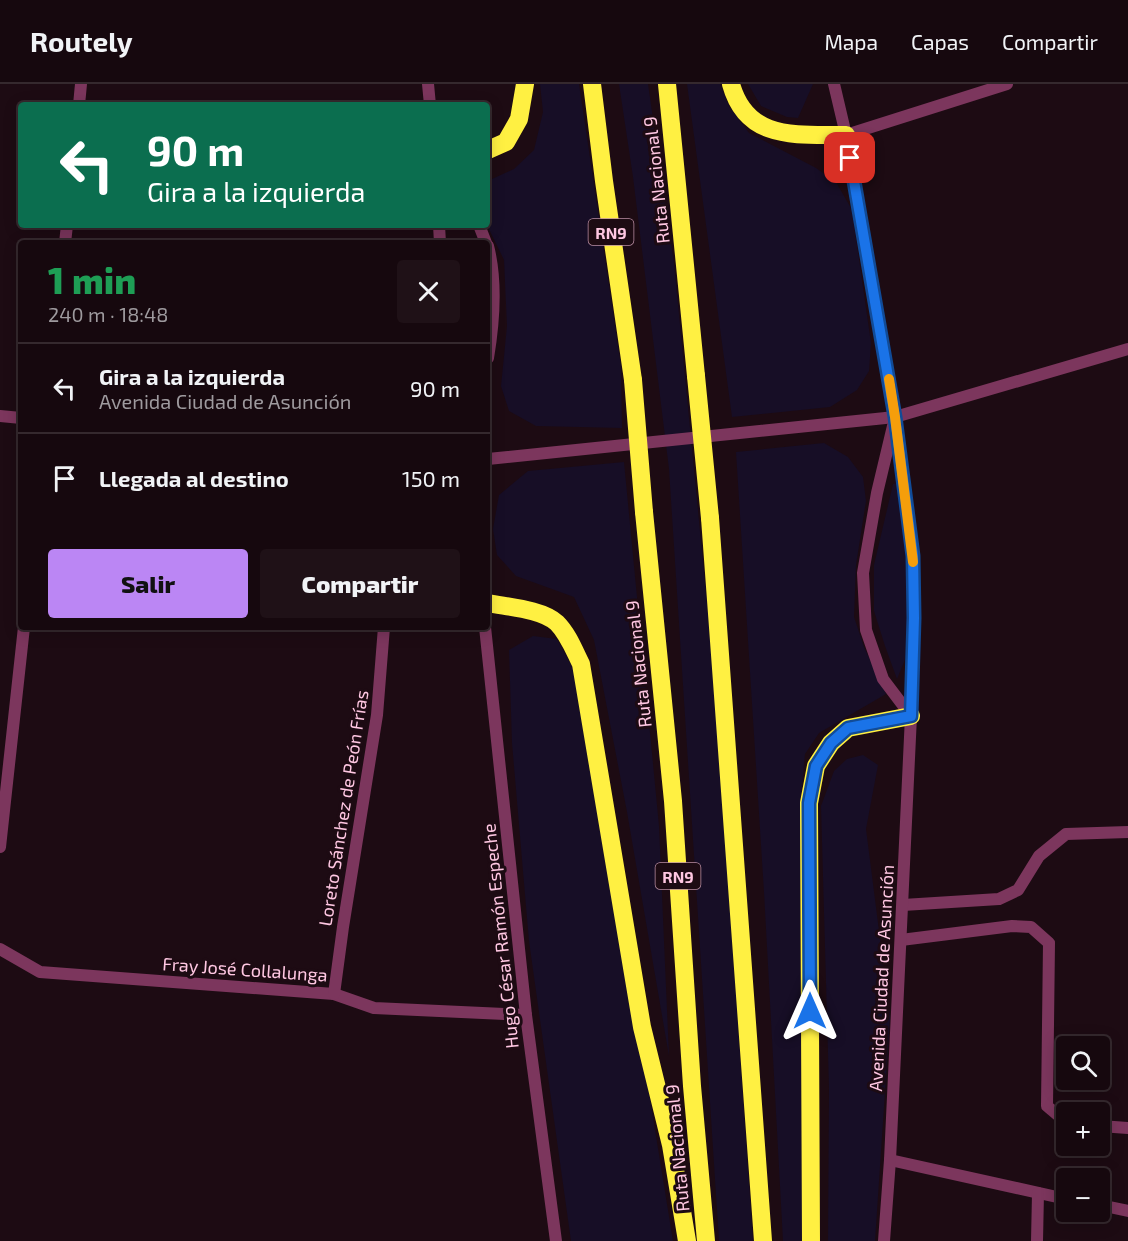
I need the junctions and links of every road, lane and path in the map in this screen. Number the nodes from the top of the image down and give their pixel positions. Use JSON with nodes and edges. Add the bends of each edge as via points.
{"nodes":[{"id":1,"x":81,"y":84,"type":"edge"},
{"id":2,"x":428,"y":84,"type":"edge"},
{"id":3,"x":525,"y":84,"type":"edge"},
{"id":4,"x":592,"y":84,"type":"edge"},
{"id":5,"x":668,"y":84,"type":"edge"},
{"id":6,"x":731,"y":84,"type":"edge"},
{"id":7,"x":834,"y":84,"type":"edge"},
{"id":8,"x":1007,"y":84,"type":"edge"},
{"id":9,"x":79,"y":102,"type":"edge"},
{"id":10,"x":430,"y":102,"type":"edge"},
{"id":11,"x":846,"y":135,"type":"junction"},
{"id":12,"x":490,"y":149,"type":"edge"},
{"id":13,"x":490,"y":260,"type":"edge"},
{"id":14,"x":490,"y":347,"type":"edge"},
{"id":15,"x":1128,"y":349,"type":"edge"},
{"id":16,"x":0,"y":416,"type":"edge"},
{"id":17,"x":895,"y":417,"type":"junction"},
{"id":18,"x":18,"y":418,"type":"edge"},
{"id":19,"x":490,"y":459,"type":"edge"},
{"id":20,"x":490,"y":603,"type":"edge"},
{"id":21,"x":24,"y":630,"type":"edge"},
{"id":22,"x":384,"y":630,"type":"edge"},
{"id":23,"x":484,"y":630,"type":"edge"},
{"id":24,"x":911,"y":716,"type":"junction"},
{"id":25,"x":1128,"y":832,"type":"edge"},
{"id":26,"x":0,"y":847,"type":"edge"},
{"id":27,"x":903,"y":905,"type":"junction"},
{"id":28,"x":901,"y":940,"type":"junction"},
{"id":29,"x":0,"y":949,"type":"edge"},
{"id":30,"x":334,"y":994,"type":"junction"},
{"id":31,"x":526,"y":1016,"type":"junction"},
{"id":32,"x":1056,"y":1114,"type":"edge"},
{"id":33,"x":1110,"y":1127,"type":"edge"},
{"id":34,"x":1128,"y":1128,"type":"edge"},
{"id":35,"x":890,"y":1160,"type":"junction"},
{"id":36,"x":1038,"y":1193,"type":"junction"},
{"id":37,"x":1056,"y":1197,"type":"edge"},
{"id":38,"x":1110,"y":1207,"type":"edge"},
{"id":39,"x":1128,"y":1211,"type":"edge"},
{"id":40,"x":556,"y":1241,"type":"edge"},
{"id":41,"x":687,"y":1241,"type":"edge"},
{"id":42,"x":706,"y":1241,"type":"edge"},
{"id":43,"x":762,"y":1241,"type":"edge"},
{"id":44,"x":811,"y":1241,"type":"edge"},
{"id":45,"x":884,"y":1241,"type":"edge"},
{"id":46,"x":1036,"y":1241,"type":"edge"}],
"edges":[{"from":1,"to":9,"type":"street"},
{"from":2,"to":10,"type":"street"},
{"from":3,"to":12,"type":"highway","via":[[519,119],[506,142]]},
{"from":4,"to":42,"type":"highway","name":"Ruta Nacional 9","number":"RN9","bridge":true,"via":[[633,380],[673,801]]},
{"from":5,"to":43,"type":"highway","name":"Ruta Nacional 9","bridge":true,"via":[[710,518]]},
{"from":6,"to":11,"type":"highway","via":[[750,118],[766,128],[783,133]]},
{"from":7,"to":11,"type":"street","name":"Avenida Ciudad de Asunción"},
{"from":8,"to":11,"type":"street"},
{"from":11,"to":17,"type":"street","name":"Avenida Ciudad de Asunción"},
{"from":13,"to":14,"type":"street","via":[[494,280]]},
{"from":15,"to":17,"type":"street"},
{"from":16,"to":18,"type":"street"},
{"from":17,"to":19,"type":"street"},
{"from":17,"to":24,"type":"street","name":"Avenida Ciudad de Asunción","via":[[913,556]]},
{"from":17,"to":24,"type":"street","name":"Avenida Ciudad de Asunción","via":[[863,573],[866,630],[883,679]]},
{"from":20,"to":41,"type":"highway","via":[[540,614],[556,622],[581,664],[642,1027],[671,1145]]},
{"from":21,"to":26,"type":"street"},
{"from":22,"to":30,"type":"street","name":"Loreto Sánchez de Peón Frías","via":[[377,715]]},
{"from":23,"to":31,"type":"street","name":"Hugo César Ramón Espeche"},
{"from":24,"to":27,"type":"street","name":"Avenida Ciudad de Asunción"},
{"from":24,"to":44,"type":"highway","via":[[848,728],[831,743],[816,766],[809,803]]},
{"from":25,"to":27,"type":"street","via":[[1066,834],[1039,856],[1018,890],[999,899]]},
{"from":27,"to":28,"type":"street","name":"Avenida Ciudad de Asunción"},
{"from":28,"to":32,"type":"street","via":[[1012,926],[1031,927],[1049,944],[1047,1107]]},
{"from":28,"to":35,"type":"street","name":"Avenida Ciudad de Asunción"},
{"from":29,"to":30,"type":"street","name":"Fray José Collalunga","via":[[40,972]]},
{"from":30,"to":31,"type":"street","name":"Fray José Collalunga","via":[[374,1008]]},
{"from":31,"to":40,"type":"street","name":"Hugo César Ramón Espeche"},
{"from":33,"to":34,"type":"street"},
{"from":35,"to":36,"type":"street"},
{"from":35,"to":45,"type":"street","name":"Avenida Ciudad de Asunción"},
{"from":36,"to":37,"type":"street"},
{"from":36,"to":46,"type":"street"},
{"from":38,"to":39,"type":"street"}]}
